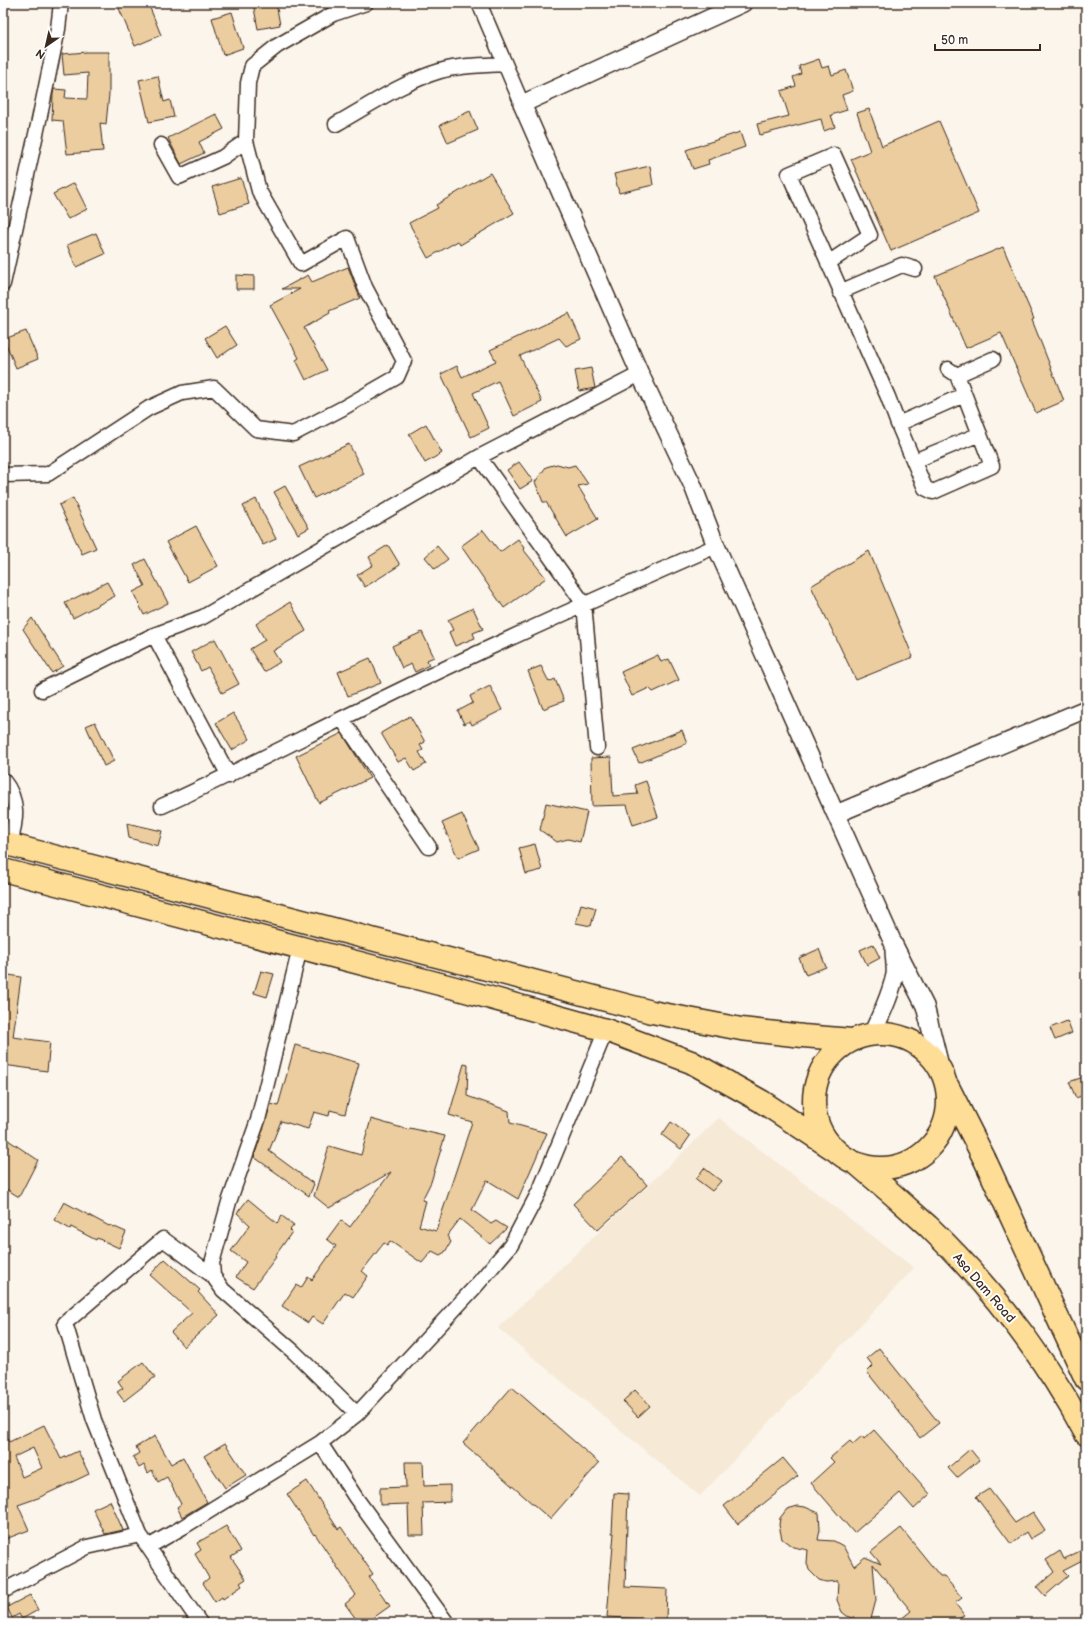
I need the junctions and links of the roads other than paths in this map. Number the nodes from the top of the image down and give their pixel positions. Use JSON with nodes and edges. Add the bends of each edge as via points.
{"nodes":[{"id":1,"x":60,"y":3,"type":"edge"},
{"id":2,"x":366,"y":3,"type":"edge"},
{"id":3,"x":478,"y":3,"type":"edge"},
{"id":4,"x":742,"y":3,"type":"edge"},
{"id":5,"x":505,"y":64,"type":"junction"},
{"id":6,"x":522,"y":104,"type":"junction"},
{"id":7,"x":336,"y":124,"type":"dead end"},
{"id":8,"x":246,"y":142,"type":"junction"},
{"id":9,"x":161,"y":144,"type":"dead end"},
{"id":10,"x":828,"y":263,"type":"junction"},
{"id":11,"x":915,"y":269,"type":"dead end"},
{"id":12,"x":3,"y":284,"type":"edge"},
{"id":13,"x":840,"y":292,"type":"junction"},
{"id":14,"x":993,"y":359,"type":"dead end"},
{"id":15,"x":640,"y":374,"type":"junction"},
{"id":16,"x":964,"y":395,"type":"junction"},
{"id":17,"x":898,"y":424,"type":"junction"},
{"id":18,"x":980,"y":434,"type":"junction"},
{"id":19,"x":479,"y":457,"type":"junction"},
{"id":20,"x":914,"y":461,"type":"junction"},
{"id":21,"x":3,"y":474,"type":"edge"},
{"id":22,"x":716,"y":546,"type":"junction"},
{"id":23,"x":584,"y":604,"type":"junction"},
{"id":24,"x":154,"y":634,"type":"junction"},
{"id":25,"x":42,"y":690,"type":"dead end"},
{"id":26,"x":1086,"y":708,"type":"edge"},
{"id":27,"x":342,"y":719,"type":"junction"},
{"id":28,"x":598,"y":748,"type":"dead end"},
{"id":29,"x":229,"y":776,"type":"junction"},
{"id":30,"x":3,"y":780,"type":"edge"},
{"id":31,"x":162,"y":806,"type":"dead end"},
{"id":32,"x":836,"y":814,"type":"junction"},
{"id":33,"x":6,"y":844,"type":"edge"},
{"id":34,"x":429,"y":847,"type":"dead end"},
{"id":35,"x":3,"y":870,"type":"edge"},
{"id":36,"x":894,"y":945,"type":"junction"},
{"id":37,"x":300,"y":948,"type":"junction"},
{"id":38,"x":606,"y":1030,"type":"junction"},
{"id":39,"x":862,"y":1037,"type":"junction"},
{"id":40,"x":944,"y":1077,"type":"junction"},
{"id":41,"x":836,"y":1150,"type":"junction"},
{"id":42,"x":856,"y":1163,"type":"junction"},
{"id":43,"x":212,"y":1276,"type":"junction"},
{"id":44,"x":1086,"y":1378,"type":"edge"},
{"id":45,"x":357,"y":1414,"type":"junction"},
{"id":46,"x":1086,"y":1434,"type":"edge"},
{"id":47,"x":320,"y":1443,"type":"junction"},
{"id":48,"x":144,"y":1541,"type":"junction"},
{"id":49,"x":3,"y":1590,"type":"edge"},
{"id":50,"x":200,"y":1623,"type":"edge"},
{"id":51,"x":447,"y":1623,"type":"edge"}],
"edges":[{"from":1,"to":12,"type":"street","via":[[58,29],[40,118]]},
{"from":2,"to":8,"type":"street","via":[[333,14],[293,36],[252,66],[248,83]]},
{"from":3,"to":5,"type":"street"},
{"from":4,"to":6,"type":"street"},
{"from":5,"to":6,"type":"street"},
{"from":5,"to":7,"type":"street","via":[[441,70],[411,82]]},
{"from":6,"to":15,"type":"street"},
{"from":8,"to":9,"type":"street","via":[[223,157],[179,177]]},
{"from":8,"to":21,"type":"street","via":[[259,191],[301,264],[347,238],[365,287],[404,361],[397,377],[293,434],[256,429],[214,388],[182,393],[149,408],[48,474]]},
{"from":10,"to":10,"type":"street","via":[[789,174],[834,155],[870,235]]},
{"from":10,"to":13,"type":"street"},
{"from":11,"to":13,"type":"street","via":[[902,265]]},
{"from":13,"to":17,"type":"street"},
{"from":14,"to":16,"type":"street","via":[[952,372]]},
{"from":15,"to":19,"type":"street"},
{"from":15,"to":22,"type":"street","via":[[693,486]]},
{"from":16,"to":17,"type":"street"},
{"from":16,"to":18,"type":"street"},
{"from":17,"to":20,"type":"street"},
{"from":18,"to":20,"type":"street"},
{"from":18,"to":20,"type":"street","via":[[992,466],[933,492],[925,488]]},
{"from":19,"to":23,"type":"street"},
{"from":19,"to":24,"type":"street","via":[[203,617]]},
{"from":22,"to":23,"type":"street"},
{"from":22,"to":32,"type":"street"},
{"from":23,"to":27,"type":"street"},
{"from":23,"to":28,"type":"street"},
{"from":24,"to":25,"type":"street"},
{"from":24,"to":29,"type":"street"},
{"from":26,"to":32,"type":"street"},
{"from":27,"to":29,"type":"street"},
{"from":27,"to":34,"type":"street"},
{"from":29,"to":31,"type":"street"},
{"from":30,"to":33,"type":"street","via":[[12,791],[16,821]]},
{"from":32,"to":36,"type":"street"},
{"from":33,"to":39,"type":"main road","via":[[652,1012],[741,1029],[803,1036]]},
{"from":35,"to":37,"type":"main road"},
{"from":36,"to":39,"type":"street","via":[[895,974],[883,1012]]},
{"from":36,"to":40,"type":"street","via":[[925,1006]]},
{"from":37,"to":38,"type":"main road"},
{"from":37,"to":43,"type":"street","via":[[258,1120],[229,1202],[212,1263]]},
{"from":38,"to":41,"type":"main road","via":[[691,1062],[761,1101]]},
{"from":38,"to":45,"type":"street","via":[[540,1190],[511,1245]]},
{"from":39,"to":40,"type":"main road","via":[[893,1034],[912,1041],[929,1053]]},
{"from":39,"to":41,"type":"main road","via":[[834,1052],[821,1070],[814,1090],[815,1112],[822,1132]]},
{"from":40,"to":42,"type":"main road","via":[[949,1102],[946,1120],[938,1137],[926,1151],[911,1162],[893,1167],[874,1168]]},
{"from":40,"to":44,"type":"main road"},
{"from":41,"to":42,"type":"main road"},
{"from":42,"to":46,"type":"main road","name":"Asa Dam Road","via":[[928,1226],[970,1270],[1042,1361],[1068,1399]]},
{"from":43,"to":45,"type":"street","via":[[223,1290],[294,1352]]},
{"from":43,"to":48,"type":"street","via":[[163,1239],[65,1323],[94,1420]]},
{"from":45,"to":47,"type":"street"},
{"from":47,"to":48,"type":"street","via":[[183,1527]]},
{"from":47,"to":51,"type":"street","via":[[356,1498]]},
{"from":48,"to":49,"type":"street","via":[[87,1547]]},
{"from":48,"to":50,"type":"street"}]}
